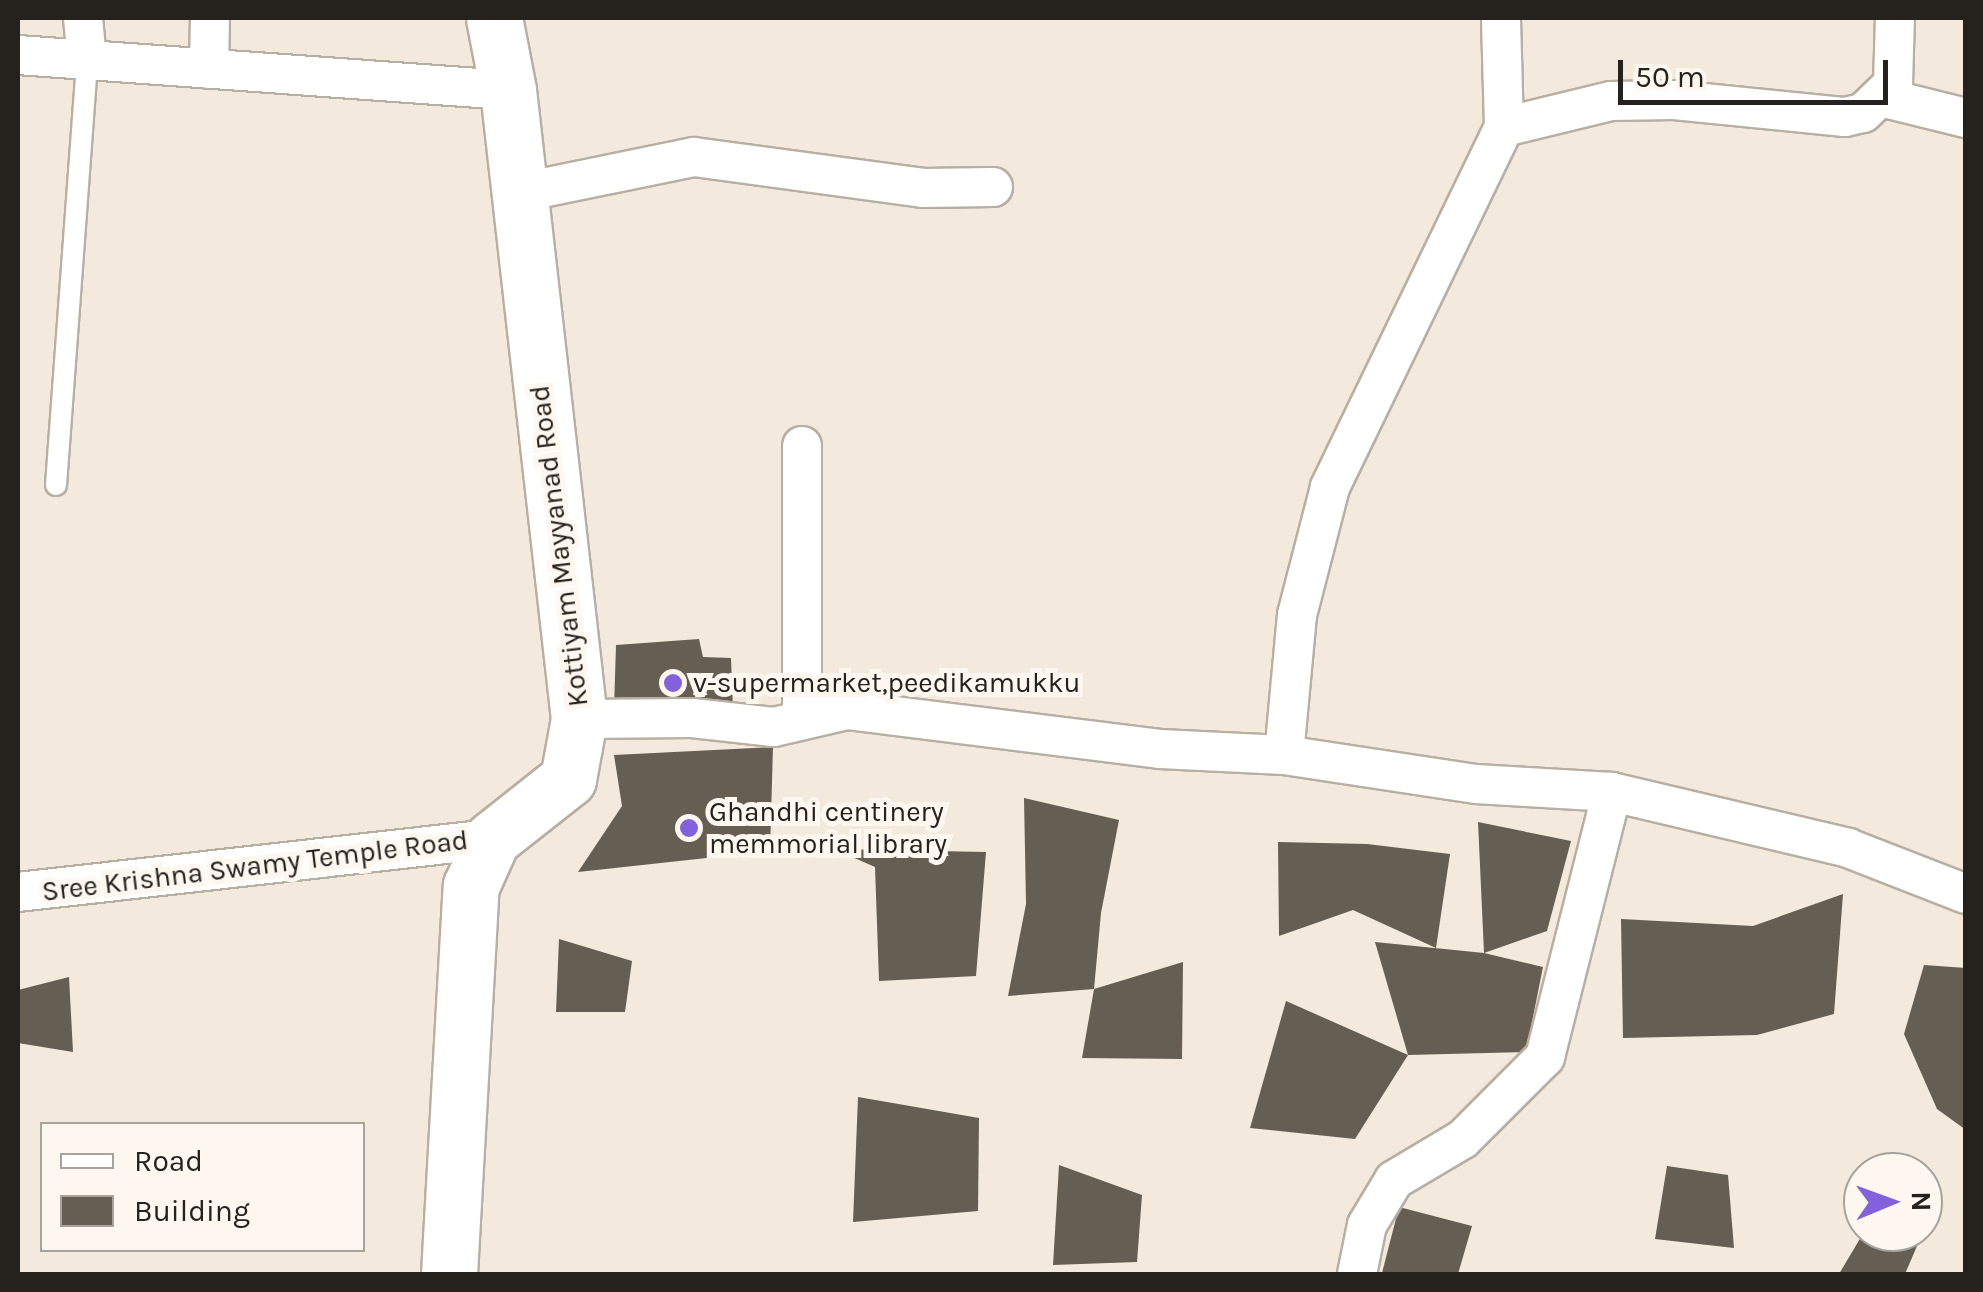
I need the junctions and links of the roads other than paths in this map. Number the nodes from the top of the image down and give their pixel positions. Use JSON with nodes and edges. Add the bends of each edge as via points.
{"nodes":[{"id":1,"x":83,"y":18,"type":"edge"},
{"id":2,"x":210,"y":18,"type":"edge"},
{"id":3,"x":494,"y":18,"type":"edge"},
{"id":4,"x":1501,"y":18,"type":"edge"},
{"id":5,"x":1895,"y":18,"type":"edge"},
{"id":6,"x":18,"y":55,"type":"edge"},
{"id":7,"x":87,"y":60,"type":"junction"},
{"id":8,"x":209,"y":69,"type":"junction"},
{"id":9,"x":508,"y":90,"type":"junction"},
{"id":10,"x":1881,"y":98,"type":"junction"},
{"id":11,"x":1966,"y":118,"type":"edge"},
{"id":12,"x":1504,"y":127,"type":"junction"},
{"id":13,"x":993,"y":187,"type":"dead end"},
{"id":14,"x":518,"y":193,"type":"junction"},
{"id":15,"x":802,"y":446,"type":"dead end"},
{"id":16,"x":56,"y":485,"type":"dead end"},
{"id":17,"x":580,"y":719,"type":"junction"},
{"id":18,"x":802,"y":720,"type":"junction"},
{"id":19,"x":1284,"y":756,"type":"junction"},
{"id":20,"x":1612,"y":792,"type":"junction"},
{"id":21,"x":492,"y":839,"type":"junction"},
{"id":22,"x":18,"y":892,"type":"edge"},
{"id":23,"x":1966,"y":894,"type":"edge"},
{"id":24,"x":449,"y":1274,"type":"edge"},
{"id":25,"x":1358,"y":1274,"type":"edge"}],
"edges":[{"from":1,"to":7,"type":"street"},
{"from":2,"to":8,"type":"street"},
{"from":3,"to":9,"type":"main road","name":"Kottiyam Mayyanad Road"},
{"from":4,"to":12,"type":"street"},
{"from":5,"to":10,"type":"street","via":[[1893,84]]},
{"from":6,"to":7,"type":"street"},
{"from":7,"to":8,"type":"street"},
{"from":7,"to":16,"type":"lane"},
{"from":8,"to":9,"type":"street"},
{"from":9,"to":14,"type":"main road","name":"Kottiyam Mayyanad Road"},
{"from":10,"to":11,"type":"street"},
{"from":10,"to":12,"type":"street","via":[[1845,117],[1674,100],[1611,101]]},
{"from":12,"to":19,"type":"street","via":[[1330,487],[1297,615]]},
{"from":13,"to":14,"type":"street","via":[[923,188],[694,157]]},
{"from":14,"to":17,"type":"main road","name":"Kottiyam Mayyanad Road"},
{"from":15,"to":18,"type":"street"},
{"from":17,"to":18,"type":"street","via":[[692,718],[774,727]]},
{"from":17,"to":21,"type":"main road","name":"Kottiyam Mayyanad Road","via":[[568,779]]},
{"from":18,"to":19,"type":"street","via":[[847,710],[1160,749]]},
{"from":19,"to":20,"type":"street","via":[[1476,784]]},
{"from":20,"to":23,"type":"street","via":[[1848,848]]},
{"from":20,"to":25,"type":"street","via":[[1545,1057],[1462,1139],[1394,1180],[1367,1225]]},
{"from":21,"to":22,"type":"street","name":"Sree Krishna Swamy Temple Road"},
{"from":21,"to":24,"type":"main road","name":"Kottiyam Mayyanad Road","via":[[471,886]]}]}
